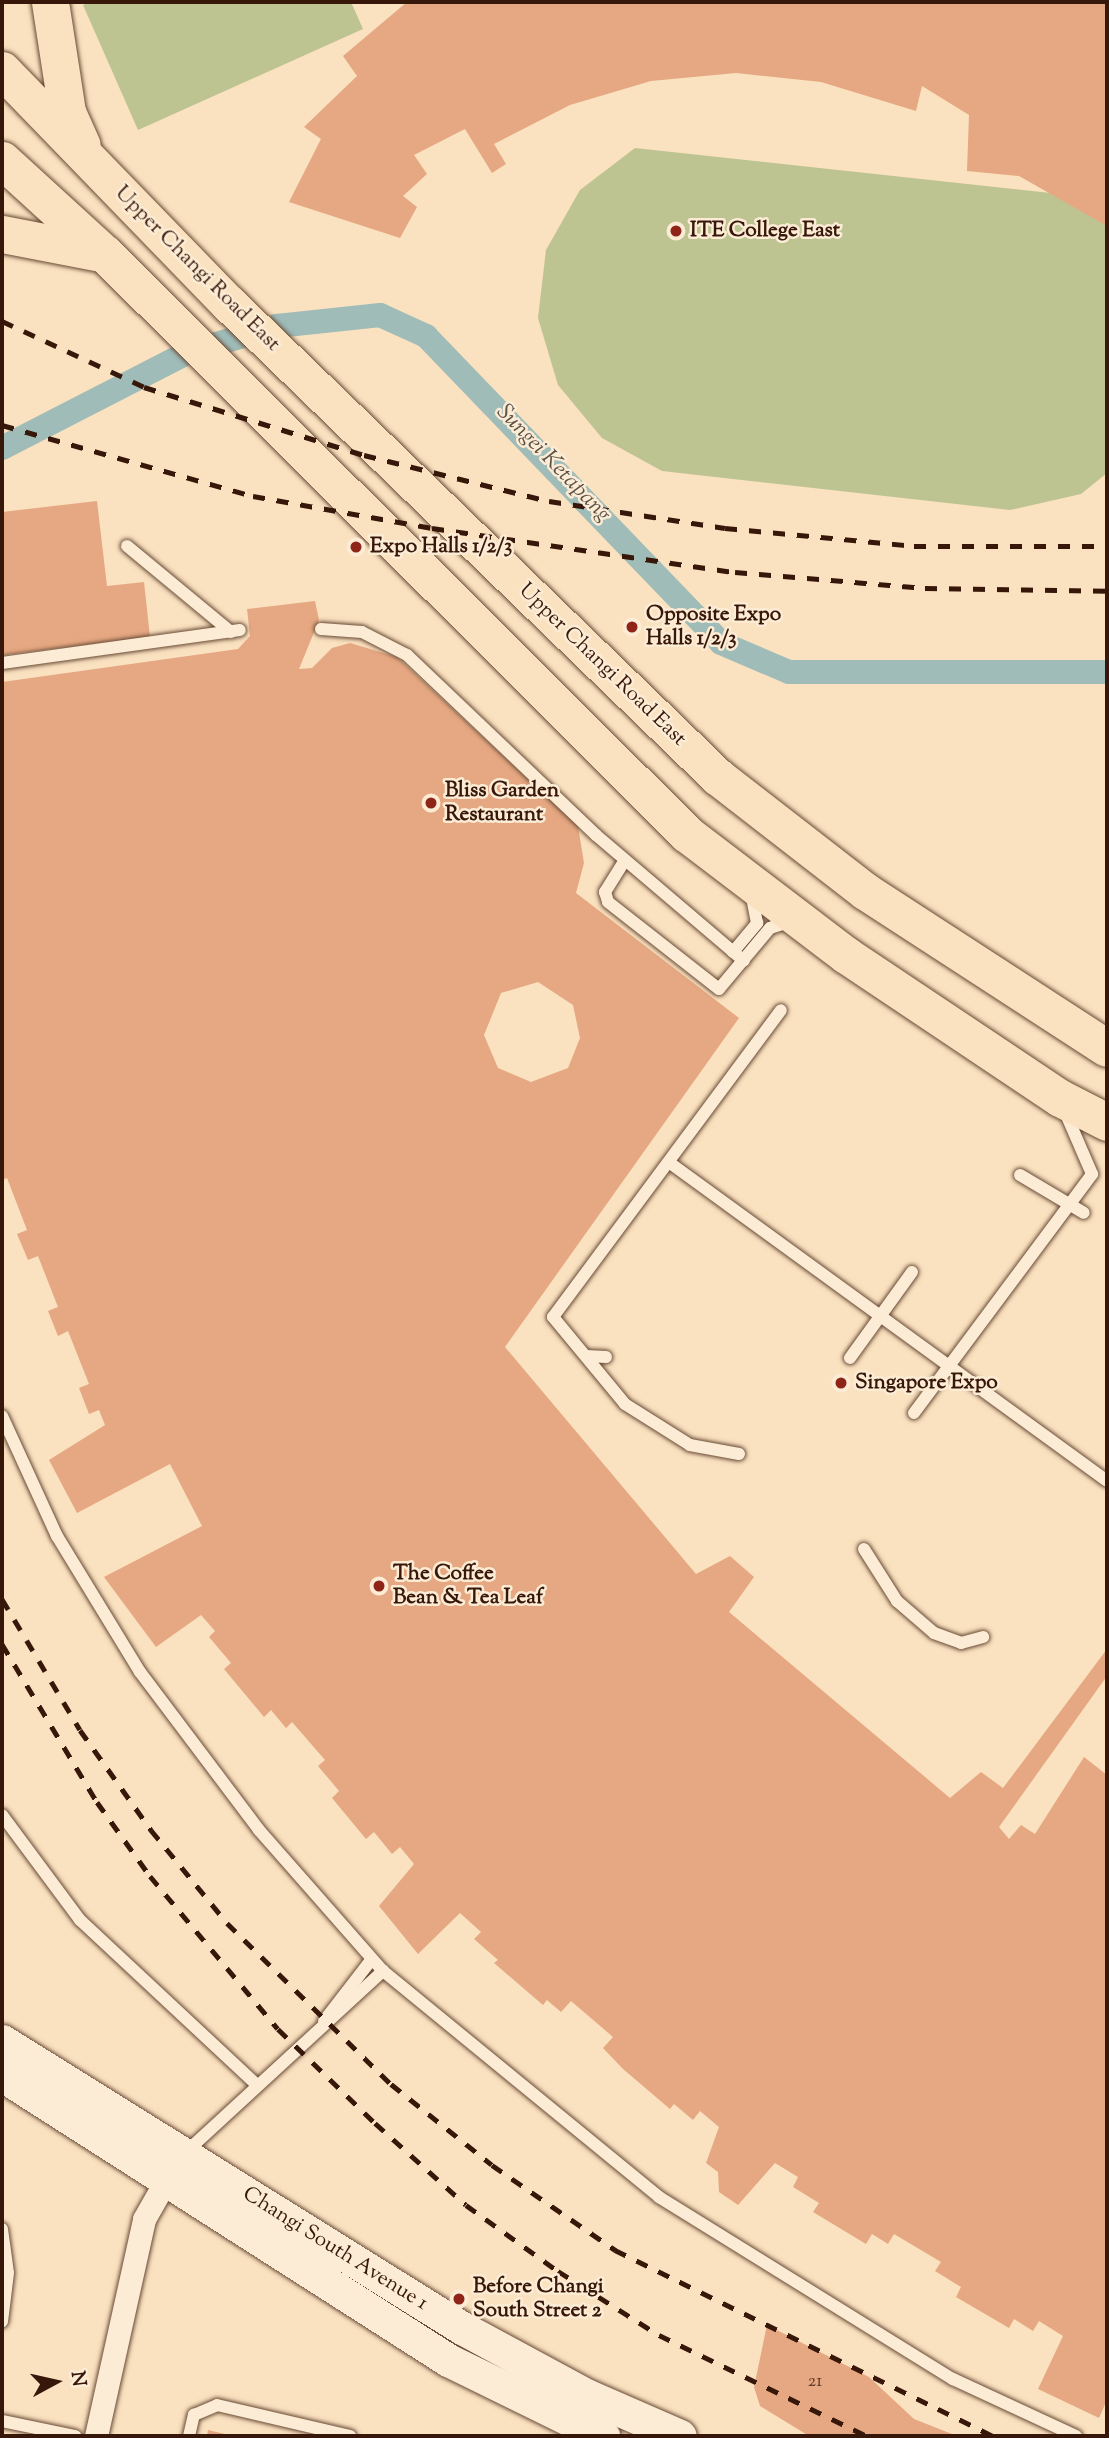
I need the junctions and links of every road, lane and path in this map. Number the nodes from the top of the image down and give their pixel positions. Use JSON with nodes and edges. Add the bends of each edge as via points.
{"nodes":[{"id":1,"x":50,"y":2,"type":"edge"},
{"id":2,"x":2,"y":70,"type":"edge"},
{"id":3,"x":88,"y":159,"type":"junction"},
{"id":4,"x":2,"y":160,"type":"edge"},
{"id":5,"x":2,"y":234,"type":"edge"},
{"id":6,"x":105,"y":254,"type":"junction"},
{"id":7,"x":127,"y":546,"type":"dead end"},
{"id":8,"x":321,"y":629,"type":"dead end"},
{"id":9,"x":2,"y":663,"type":"edge"},
{"id":10,"x":625,"y":860,"type":"junction"},
{"id":11,"x":748,"y":881,"type":"junction"},
{"id":12,"x":798,"y":919,"type":"junction"},
{"id":13,"x":733,"y":952,"type":"junction"},
{"id":14,"x":744,"y":961,"type":"junction"},
{"id":15,"x":781,"y":1010,"type":"dead end"},
{"id":16,"x":1107,"y":1048,"type":"edge"},
{"id":17,"x":1059,"y":1097,"type":"junction"},
{"id":18,"x":1107,"y":1122,"type":"edge"},
{"id":19,"x":670,"y":1163,"type":"junction"},
{"id":20,"x":1020,"y":1175,"type":"dead end"},
{"id":21,"x":1072,"y":1206,"type":"junction"},
{"id":22,"x":1084,"y":1213,"type":"dead end"},
{"id":23,"x":912,"y":1272,"type":"dead end"},
{"id":24,"x":880,"y":1316,"type":"junction"},
{"id":25,"x":586,"y":1356,"type":"junction"},
{"id":26,"x":606,"y":1357,"type":"dead end"},
{"id":27,"x":849,"y":1358,"type":"dead end"},
{"id":28,"x":948,"y":1366,"type":"junction"},
{"id":29,"x":914,"y":1413,"type":"dead end"},
{"id":30,"x":2,"y":1416,"type":"edge"},
{"id":31,"x":739,"y":1454,"type":"dead end"},
{"id":32,"x":1107,"y":1481,"type":"edge"},
{"id":33,"x":864,"y":1549,"type":"dead end"},
{"id":34,"x":983,"y":1637,"type":"dead end"},
{"id":35,"x":2,"y":1815,"type":"edge"},
{"id":36,"x":372,"y":1959,"type":"junction"},
{"id":37,"x":383,"y":1971,"type":"junction"},
{"id":38,"x":324,"y":2021,"type":"junction"},
{"id":39,"x":2,"y":2041,"type":"edge"},
{"id":40,"x":2,"y":2075,"type":"edge"},
{"id":41,"x":257,"y":2085,"type":"junction"},
{"id":42,"x":174,"y":2167,"type":"junction"},
{"id":43,"x":2,"y":2229,"type":"edge"},
{"id":44,"x":2,"y":2322,"type":"edge"},
{"id":45,"x":2,"y":2421,"type":"edge"},
{"id":46,"x":75,"y":2436,"type":"edge"},
{"id":47,"x":96,"y":2436,"type":"edge"},
{"id":48,"x":189,"y":2436,"type":"edge"},
{"id":49,"x":350,"y":2436,"type":"edge"},
{"id":50,"x":603,"y":2436,"type":"edge"},
{"id":51,"x":680,"y":2436,"type":"edge"},
{"id":52,"x":1076,"y":2436,"type":"edge"}],
"edges":[{"from":1,"to":3,"type":"main road","via":[[67,112]]},
{"from":2,"to":3,"type":"main road","name":"Upper Changi Road East"},
{"from":3,"to":16,"type":"main road","name":"Upper Changi Road East","via":[[229,304],[718,777],[865,891]]},
{"from":4,"to":6,"type":"main road"},
{"from":5,"to":6,"type":"main road"},
{"from":6,"to":11,"type":"main road","via":[[687,834]]},
{"from":7,"to":9,"type":"lane","via":[[235,631]]},
{"from":8,"to":10,"type":"lane","via":[[362,632],[407,655]]},
{"from":10,"to":13,"type":"lane"},
{"from":10,"to":14,"type":"lane","via":[[605,892],[608,902],[719,989]]},
{"from":11,"to":12,"type":"main road"},
{"from":11,"to":13,"type":"lane","via":[[757,923]]},
{"from":12,"to":14,"type":"lane","via":[[770,928]]},
{"from":12,"to":17,"type":"main road"},
{"from":13,"to":14,"type":"lane"},
{"from":15,"to":19,"type":"lane"},
{"from":17,"to":18,"type":"main road"},
{"from":17,"to":21,"type":"lane","via":[[1092,1174]]},
{"from":19,"to":24,"type":"lane"},
{"from":19,"to":25,"type":"lane","via":[[553,1317]]},
{"from":20,"to":21,"type":"lane"},
{"from":21,"to":22,"type":"lane"},
{"from":21,"to":28,"type":"lane"},
{"from":23,"to":24,"type":"lane"},
{"from":24,"to":27,"type":"lane"},
{"from":24,"to":28,"type":"lane"},
{"from":25,"to":26,"type":"lane"},
{"from":25,"to":31,"type":"lane","via":[[636,1411],[690,1445]]},
{"from":28,"to":29,"type":"lane"},
{"from":28,"to":32,"type":"lane"},
{"from":30,"to":36,"type":"lane","via":[[57,1536],[140,1672],[259,1830]]},
{"from":33,"to":34,"type":"lane","via":[[897,1601],[934,1633],[961,1643]]},
{"from":35,"to":41,"type":"lane","via":[[80,1920]]},
{"from":36,"to":37,"type":"lane"},
{"from":36,"to":38,"type":"lane"},
{"from":37,"to":38,"type":"lane","via":[[351,2006]]},
{"from":37,"to":52,"type":"lane","via":[[659,2197],[953,2379]]},
{"from":38,"to":41,"type":"lane"},
{"from":39,"to":42,"type":"street","name":"Changi South Avenue 1"},
{"from":40,"to":42,"type":"street","name":"Changi South Avenue 1"},
{"from":41,"to":42,"type":"lane"},
{"from":42,"to":47,"type":"street","via":[[144,2219]]},
{"from":42,"to":50,"type":"street","name":"Changi South Avenue 1","via":[[448,2360]]},
{"from":42,"to":51,"type":"street","name":"Changi South Avenue 1","via":[[588,2396]]},
{"from":43,"to":44,"type":"lane","via":[[8,2273]]},
{"from":45,"to":46,"type":"lane"},
{"from":48,"to":49,"type":"lane","via":[[194,2415],[217,2405]]}]}
